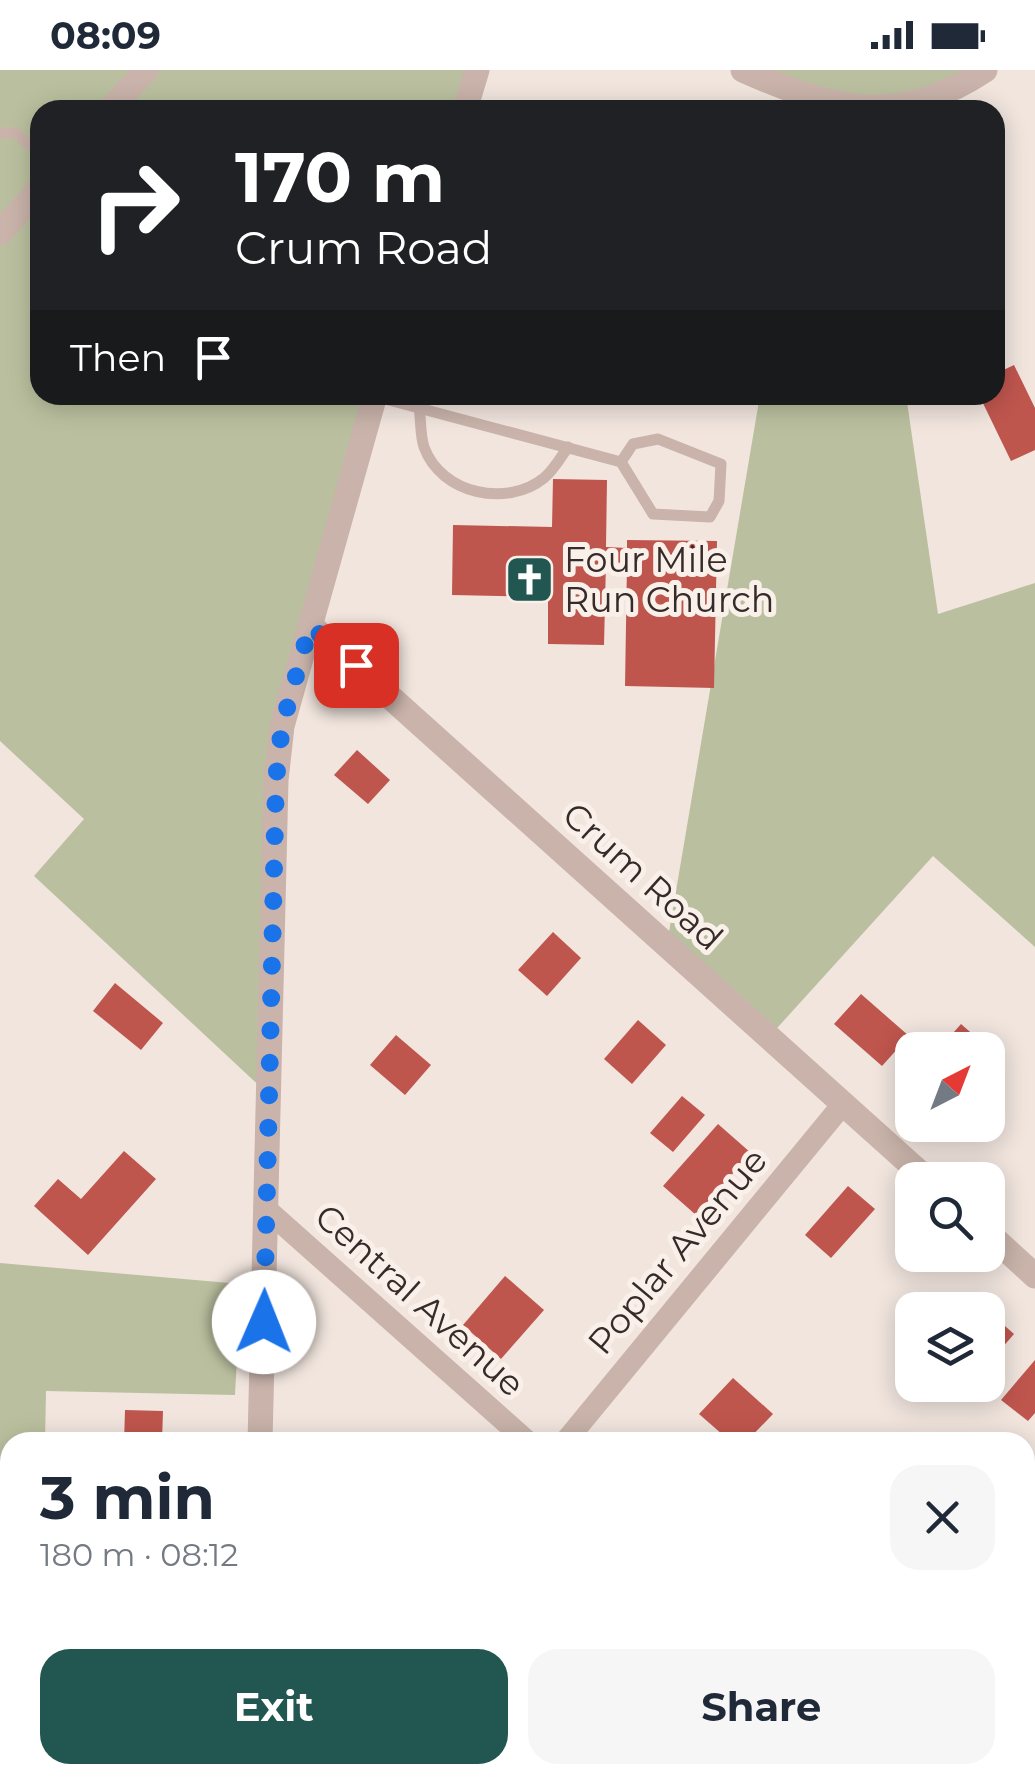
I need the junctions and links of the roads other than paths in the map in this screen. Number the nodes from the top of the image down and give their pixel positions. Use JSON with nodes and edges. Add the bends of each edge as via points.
{"nodes":[{"id":1,"x":146,"y":70,"type":"edge"},
{"id":2,"x":477,"y":70,"type":"edge"},
{"id":3,"x":743,"y":70,"type":"edge"},
{"id":4,"x":985,"y":70,"type":"edge"},
{"id":5,"x":119,"y":100,"type":"edge"},
{"id":6,"x":468,"y":100,"type":"edge"},
{"id":7,"x":819,"y":100,"type":"edge"},
{"id":8,"x":920,"y":100,"type":"edge"},
{"id":9,"x":0,"y":132,"type":"edge"},
{"id":10,"x":30,"y":145,"type":"edge"},
{"id":11,"x":30,"y":199,"type":"edge"},
{"id":12,"x":0,"y":233,"type":"edge"},
{"id":13,"x":372,"y":405,"type":"edge"},
{"id":14,"x":412,"y":405,"type":"edge"},
{"id":15,"x":419,"y":407,"type":"junction"},
{"id":16,"x":568,"y":447,"type":"junction"},
{"id":17,"x":621,"y":462,"type":"junction"},
{"id":18,"x":310,"y":626,"type":"junction"},
{"id":19,"x":844,"y":1104,"type":"junction"},
{"id":20,"x":908,"y":1162,"type":"edge"},
{"id":21,"x":266,"y":1209,"type":"junction"},
{"id":22,"x":1005,"y":1249,"type":"edge"},
{"id":23,"x":1035,"y":1276,"type":"edge"},
{"id":24,"x":260,"y":1432,"type":"edge"},
{"id":25,"x":517,"y":1432,"type":"edge"},
{"id":26,"x":573,"y":1432,"type":"edge"}],
"edges":[{"from":1,"to":5,"type":"street"},
{"from":2,"to":6,"type":"street"},
{"from":3,"to":7,"type":"street"},
{"from":4,"to":8,"type":"street"},
{"from":9,"to":10,"type":"lane","via":[[15,133]]},
{"from":11,"to":12,"type":"street"},
{"from":13,"to":18,"type":"street"},
{"from":14,"to":15,"type":"lane"},
{"from":15,"to":16,"type":"lane"},
{"from":15,"to":16,"type":"lane","via":[[424,447],[438,469],[463,488],[521,492],[546,477]]},
{"from":16,"to":17,"type":"lane"},
{"from":17,"to":17,"type":"lane","via":[[653,514],[710,517],[720,501],[721,464],[689,451],[658,439],[633,444]]},
{"from":18,"to":19,"type":"street","name":"Crum Road"},
{"from":18,"to":21,"type":"street","via":[[282,726],[276,780]]},
{"from":19,"to":20,"type":"street","name":"Crum Road"},
{"from":19,"to":26,"type":"street","name":"Poplar Avenue"},
{"from":21,"to":24,"type":"street"},
{"from":21,"to":25,"type":"street","name":"Central Avenue"},
{"from":22,"to":23,"type":"street"}]}
